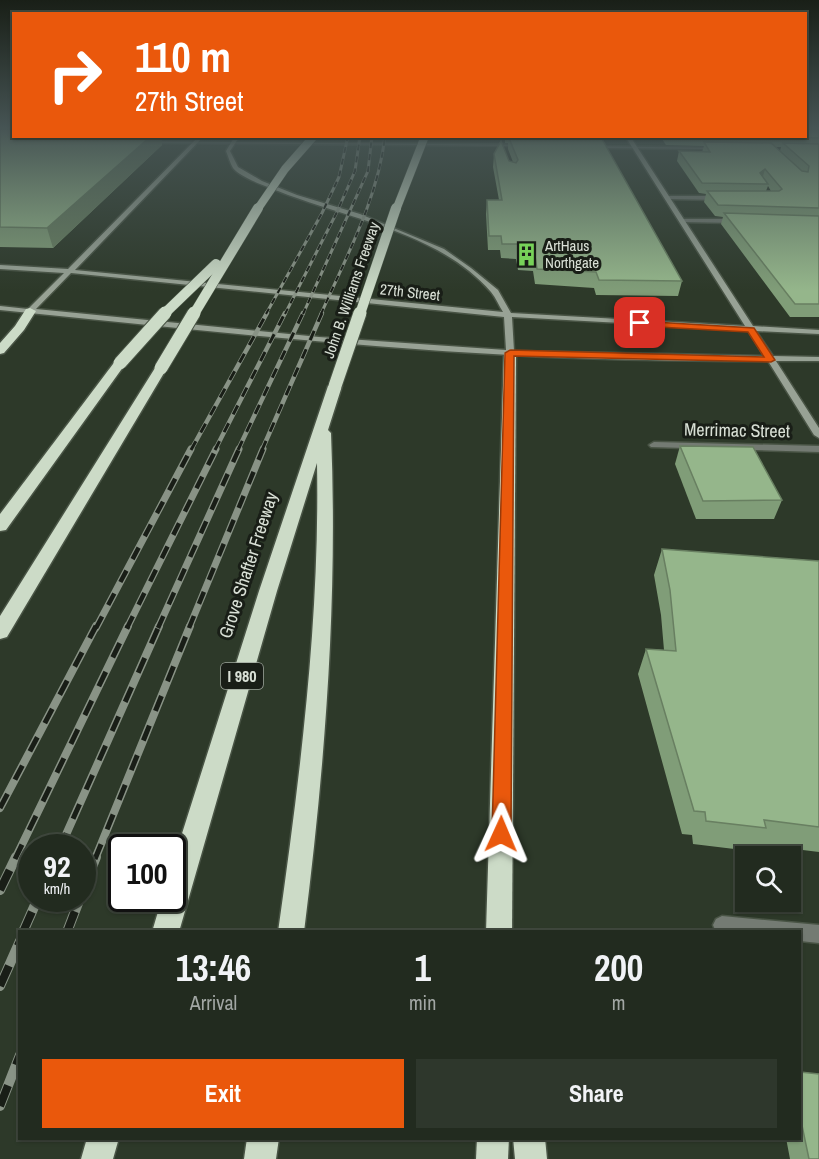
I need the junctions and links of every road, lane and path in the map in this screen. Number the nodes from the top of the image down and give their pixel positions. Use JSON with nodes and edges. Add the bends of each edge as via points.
{"nodes":[{"id":1,"x":156,"y":183,"type":"edge"},
{"id":2,"x":263,"y":183,"type":"edge"},
{"id":3,"x":274,"y":183,"type":"edge"},
{"id":4,"x":405,"y":183,"type":"edge"},
{"id":5,"x":657,"y":183,"type":"edge"},
{"id":6,"x":666,"y":197,"type":"junction"},
{"id":7,"x":727,"y":198,"type":"edge"},
{"id":8,"x":681,"y":220,"type":"junction"},
{"id":9,"x":740,"y":221,"type":"edge"},
{"id":10,"x":235,"y":246,"type":"junction"},
{"id":11,"x":0,"y":267,"type":"edge"},
{"id":12,"x":68,"y":271,"type":"junction"},
{"id":13,"x":0,"y":308,"type":"edge"},
{"id":14,"x":30,"y":311,"type":"junction"},
{"id":15,"x":508,"y":315,"type":"junction"},
{"id":16,"x":751,"y":330,"type":"junction"},
{"id":17,"x":819,"y":332,"type":"edge"},
{"id":18,"x":0,"y":350,"type":"edge"},
{"id":19,"x":510,"y":353,"type":"junction"},
{"id":20,"x":819,"y":359,"type":"edge"},
{"id":21,"x":771,"y":360,"type":"junction"},
{"id":22,"x":323,"y":422,"type":"junction"},
{"id":23,"x":819,"y":435,"type":"edge"},
{"id":24,"x":654,"y":445,"type":"dead end"},
{"id":25,"x":819,"y":449,"type":"edge"},
{"id":26,"x":0,"y":526,"type":"edge"},
{"id":27,"x":0,"y":632,"type":"edge"},
{"id":28,"x":500,"y":880,"type":"junction"},
{"id":29,"x":722,"y":925,"type":"dead end"},
{"id":30,"x":166,"y":930,"type":"edge"},
{"id":31,"x":291,"y":930,"type":"edge"},
{"id":32,"x":499,"y":930,"type":"edge"},
{"id":33,"x":506,"y":930,"type":"edge"},
{"id":34,"x":773,"y":930,"type":"edge"},
{"id":35,"x":801,"y":932,"type":"edge"},
{"id":36,"x":819,"y":934,"type":"edge"},
{"id":37,"x":102,"y":1140,"type":"edge"},
{"id":38,"x":263,"y":1140,"type":"edge"},
{"id":39,"x":493,"y":1140,"type":"edge"},
{"id":40,"x":528,"y":1140,"type":"edge"},
{"id":41,"x":97,"y":1159,"type":"edge"},
{"id":42,"x":260,"y":1159,"type":"edge"},
{"id":43,"x":492,"y":1159,"type":"edge"},
{"id":44,"x":531,"y":1159,"type":"edge"}],
"edges":[{"from":1,"to":12,"type":"main road"},
{"from":2,"to":15,"type":"main road","via":[[358,215],[442,250],[495,292]]},
{"from":3,"to":10,"type":"highway","bridge":true},
{"from":4,"to":22,"type":"highway","name":"John B. Williams Freeway","number":"I 980","bridge":true},
{"from":5,"to":6,"type":"main road"},
{"from":6,"to":7,"type":"street"},
{"from":6,"to":8,"type":"main road"},
{"from":8,"to":9,"type":"street"},
{"from":8,"to":16,"type":"main road"},
{"from":10,"to":26,"type":"highway","bridge":true,"via":[[120,363]]},
{"from":10,"to":27,"type":"highway","bridge":true},
{"from":11,"to":12,"type":"main road","name":"27th Street"},
{"from":12,"to":14,"type":"main road"},
{"from":12,"to":15,"type":"main road","name":"27th Street"},
{"from":13,"to":14,"type":"main road"},
{"from":14,"to":18,"type":"highway"},
{"from":14,"to":19,"type":"main road"},
{"from":15,"to":16,"type":"main road","name":"27th Street"},
{"from":15,"to":19,"type":"main road"},
{"from":16,"to":17,"type":"main road","name":"27th Street"},
{"from":16,"to":21,"type":"main road"},
{"from":19,"to":21,"type":"main road"},
{"from":19,"to":28,"type":"highway"},
{"from":20,"to":21,"type":"main road"},
{"from":21,"to":23,"type":"main road"},
{"from":22,"to":30,"type":"highway","name":"Grove Shafter Freeway","number":"I 980"},
{"from":22,"to":31,"type":"highway","via":[[327,518],[323,650],[316,744]]},
{"from":24,"to":25,"type":"street","name":"Merrimac Street"},
{"from":28,"to":32,"type":"highway"},
{"from":28,"to":33,"type":"highway"},
{"from":29,"to":34,"type":"street"},
{"from":35,"to":36,"type":"street"},
{"from":37,"to":41,"type":"highway"},
{"from":38,"to":42,"type":"highway"},
{"from":39,"to":43,"type":"highway"},
{"from":40,"to":44,"type":"highway"}]}
